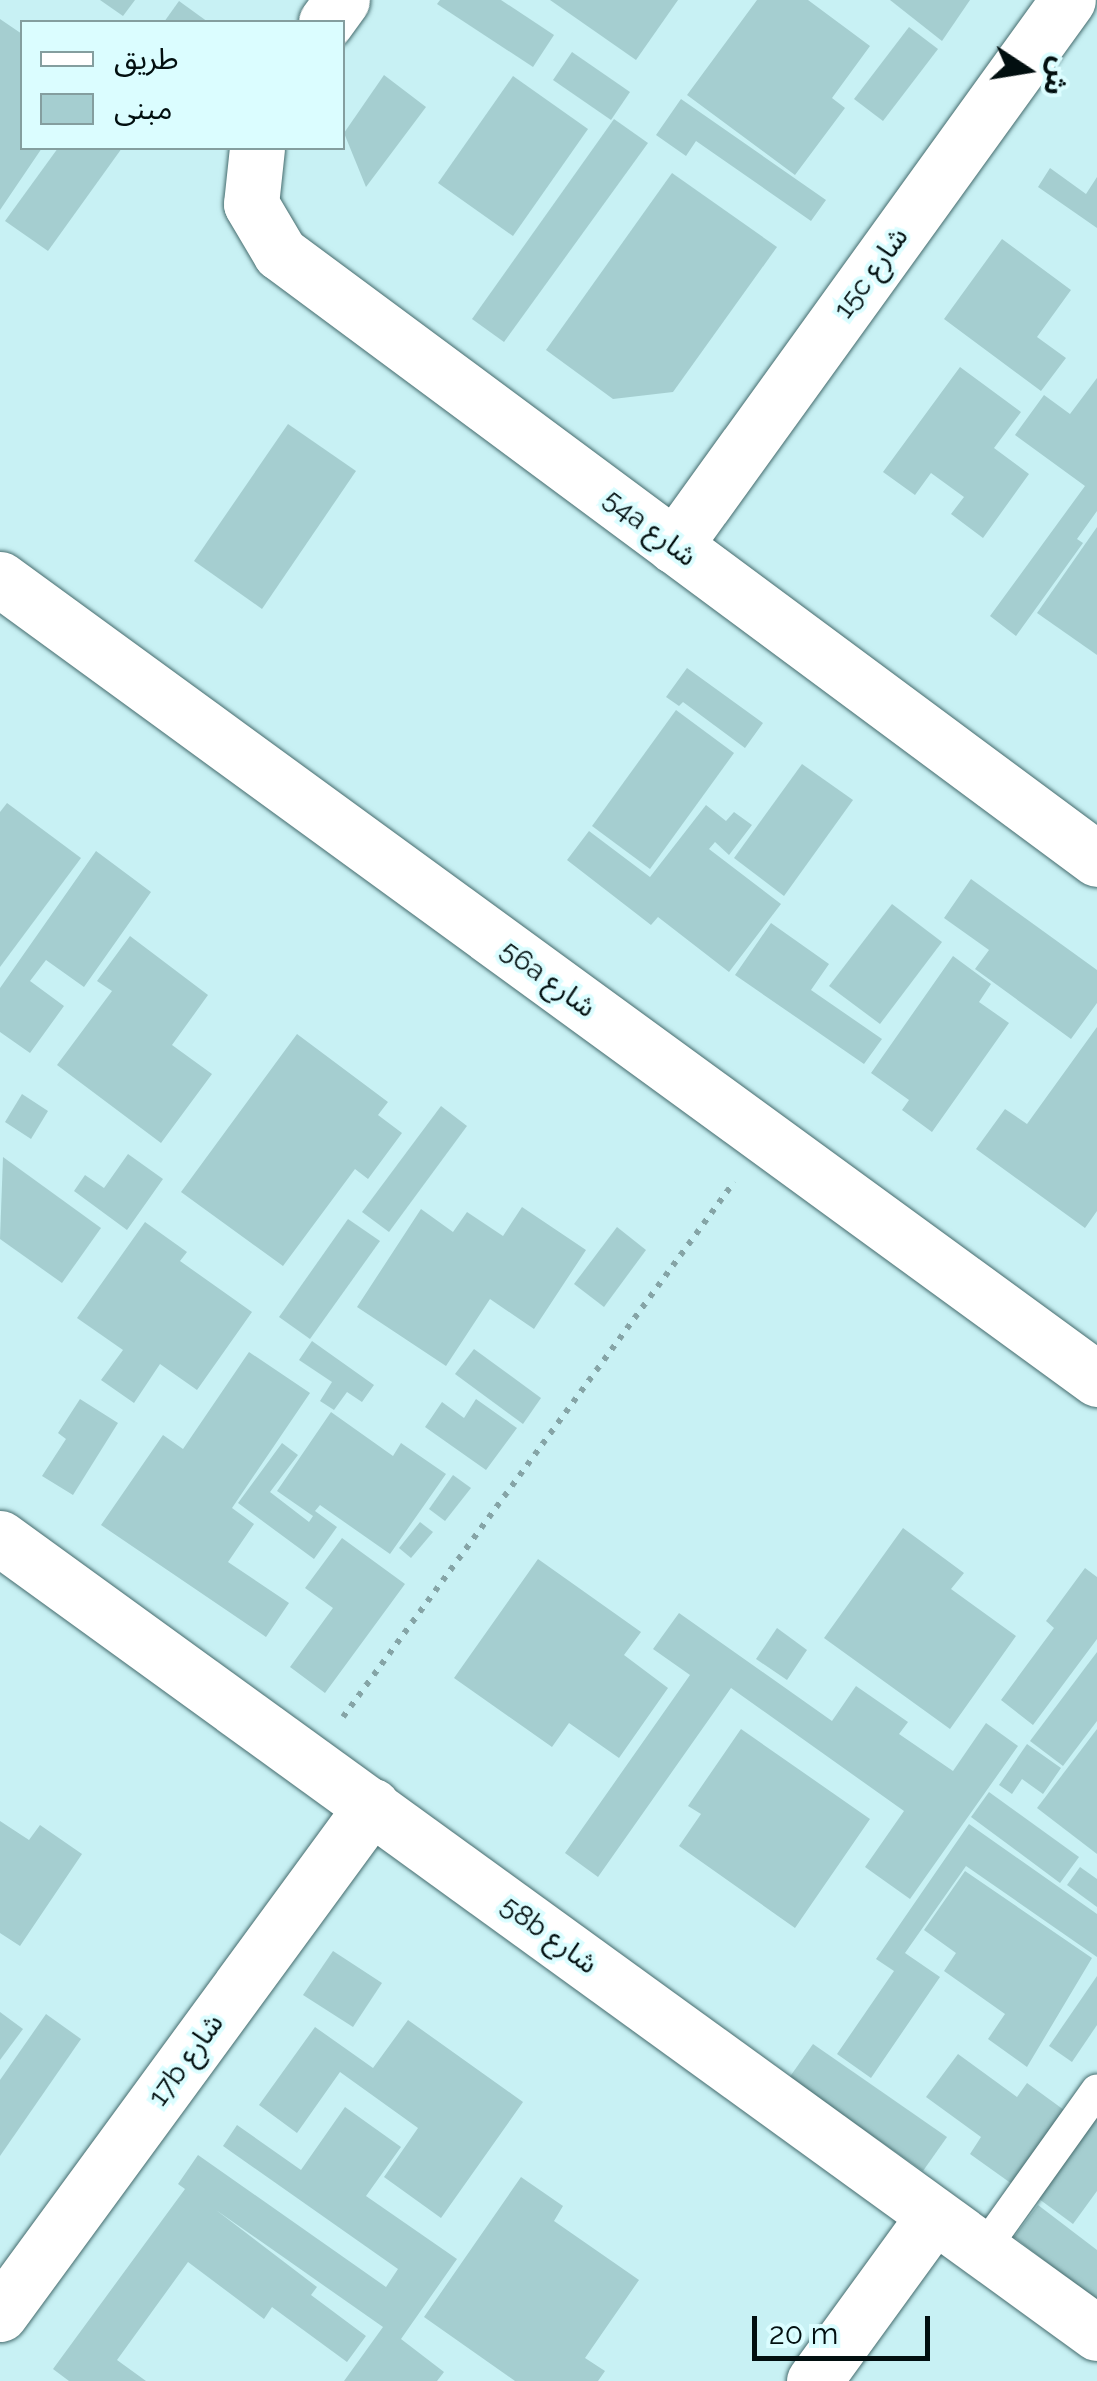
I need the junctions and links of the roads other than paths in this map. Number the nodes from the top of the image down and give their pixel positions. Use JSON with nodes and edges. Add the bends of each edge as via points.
{"nodes":[{"id":1,"x":1068,"y":0,"type":"edge"},
{"id":2,"x":254,"y":157,"type":"edge"},
{"id":3,"x":674,"y":546,"type":"junction"},
{"id":4,"x":5,"y":593,"type":"edge"},
{"id":5,"x":1097,"y":860,"type":"edge"},
{"id":6,"x":1097,"y":1378,"type":"edge"},
{"id":7,"x":0,"y":1538,"type":"edge"},
{"id":8,"x":372,"y":1806,"type":"junction"},
{"id":9,"x":1097,"y":2090,"type":"edge"},
{"id":10,"x":934,"y":2216,"type":"junction"},
{"id":11,"x":984,"y":2250,"type":"junction"},
{"id":12,"x":0,"y":2314,"type":"edge"},
{"id":13,"x":1097,"y":2333,"type":"edge"},
{"id":14,"x":814,"y":2381,"type":"edge"}],
"edges":[{"from":1,"to":3,"type":"street","name":"15c شارع"},
{"from":2,"to":3,"type":"street","name":"54a شارع","via":[[251,204],[280,253]]},
{"from":3,"to":5,"type":"street","name":"54a شارع"},
{"from":4,"to":6,"type":"street","name":"56a شارع"},
{"from":7,"to":8,"type":"street","name":"58b شارع"},
{"from":8,"to":10,"type":"street","name":"58b شارع"},
{"from":8,"to":12,"type":"street","name":"17b شارع"},
{"from":9,"to":11,"type":"lane"},
{"from":10,"to":11,"type":"street","name":"58b شارع"},
{"from":10,"to":14,"type":"street"},
{"from":11,"to":13,"type":"street","name":"58b شارع"}]}
